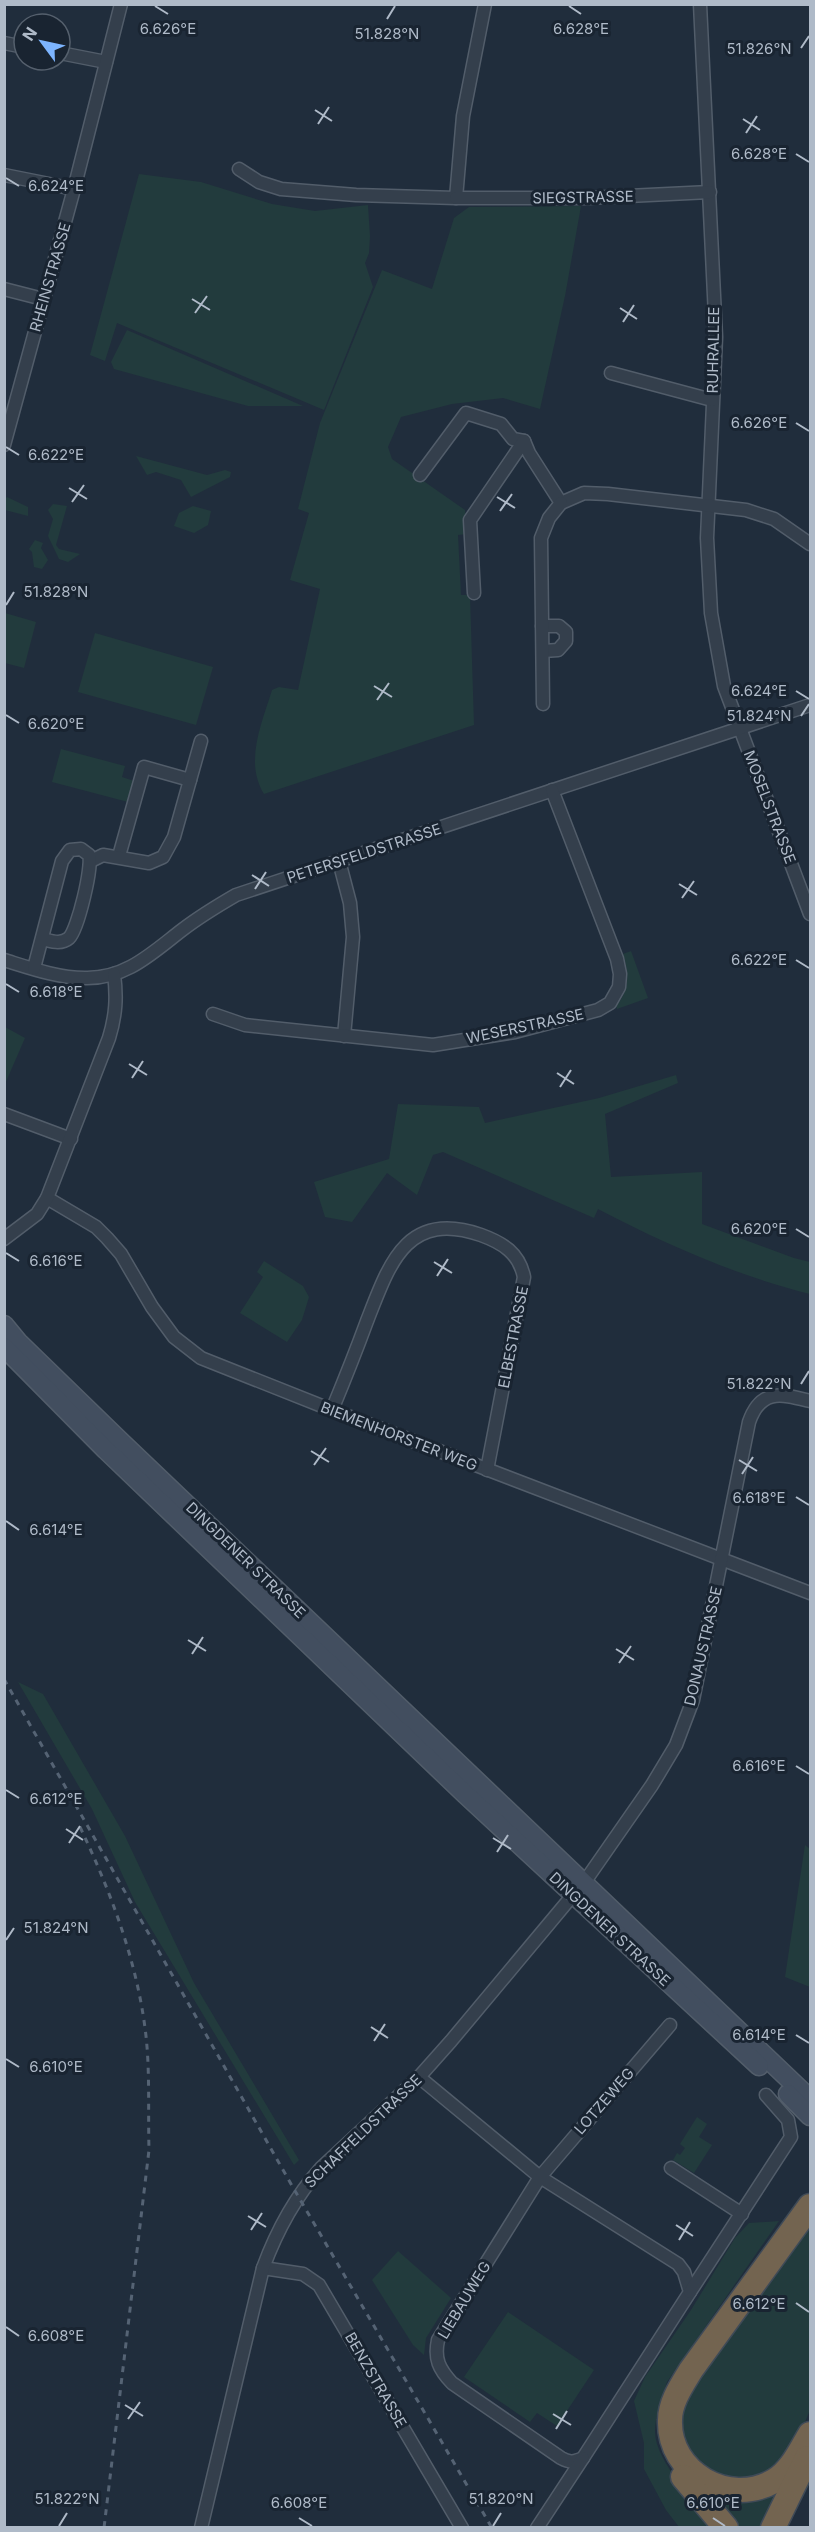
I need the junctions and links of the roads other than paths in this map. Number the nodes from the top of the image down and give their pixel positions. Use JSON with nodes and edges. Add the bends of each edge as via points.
{"nodes":[{"id":1,"x":121,"y":4,"type":"edge"},
{"id":2,"x":485,"y":4,"type":"edge"},
{"id":3,"x":700,"y":4,"type":"edge"},
{"id":4,"x":72,"y":55,"type":"edge"},
{"id":5,"x":106,"y":62,"type":"junction"},
{"id":6,"x":239,"y":169,"type":"dead end"},
{"id":7,"x":4,"y":175,"type":"edge"},
{"id":8,"x":74,"y":189,"type":"junction"},
{"id":9,"x":710,"y":192,"type":"junction"},
{"id":10,"x":456,"y":198,"type":"junction"},
{"id":11,"x":4,"y":289,"type":"edge"},
{"id":12,"x":43,"y":299,"type":"junction"},
{"id":13,"x":610,"y":373,"type":"dead end"},
{"id":14,"x":712,"y":400,"type":"junction"},
{"id":15,"x":9,"y":411,"type":"edge"},
{"id":16,"x":524,"y":441,"type":"junction"},
{"id":17,"x":4,"y":445,"type":"edge"},
{"id":18,"x":420,"y":475,"type":"dead end"},
{"id":19,"x":561,"y":503,"type":"junction"},
{"id":20,"x":709,"y":504,"type":"junction"},
{"id":21,"x":810,"y":544,"type":"edge"},
{"id":22,"x":474,"y":592,"type":"dead end"},
{"id":23,"x":542,"y":626,"type":"junction"},
{"id":24,"x":543,"y":651,"type":"junction"},
{"id":25,"x":543,"y":704,"type":"dead end"},
{"id":26,"x":810,"y":705,"type":"edge"},
{"id":27,"x":739,"y":728,"type":"junction"},
{"id":28,"x":201,"y":741,"type":"dead end"},
{"id":29,"x":190,"y":780,"type":"junction"},
{"id":30,"x":552,"y":790,"type":"junction"},
{"id":31,"x":119,"y":856,"type":"junction"},
{"id":32,"x":91,"y":861,"type":"junction"},
{"id":33,"x":339,"y":861,"type":"junction"},
{"id":34,"x":805,"y":884,"type":"edge"},
{"id":35,"x":810,"y":914,"type":"edge"},
{"id":36,"x":42,"y":939,"type":"junction"},
{"id":37,"x":4,"y":960,"type":"edge"},
{"id":38,"x":34,"y":968,"type":"junction"},
{"id":39,"x":114,"y":974,"type":"junction"},
{"id":40,"x":213,"y":1014,"type":"dead end"},
{"id":41,"x":344,"y":1036,"type":"junction"},
{"id":42,"x":4,"y":1114,"type":"edge"},
{"id":43,"x":71,"y":1139,"type":"junction"},
{"id":44,"x":47,"y":1198,"type":"junction"},
{"id":45,"x":4,"y":1239,"type":"edge"},
{"id":46,"x":5,"y":1325,"type":"edge"},
{"id":47,"x":4,"y":1347,"type":"edge"},
{"id":48,"x":810,"y":1401,"type":"edge"},
{"id":49,"x":332,"y":1410,"type":"junction"},
{"id":50,"x":487,"y":1470,"type":"junction"},
{"id":51,"x":722,"y":1560,"type":"junction"},
{"id":52,"x":810,"y":1593,"type":"edge"},
{"id":53,"x":410,"y":1741,"type":"junction"},
{"id":54,"x":488,"y":1793,"type":"junction"},
{"id":55,"x":577,"y":1889,"type":"junction"},
{"id":56,"x":670,"y":2025,"type":"dead end"},
{"id":57,"x":419,"y":2078,"type":"junction"},
{"id":58,"x":766,"y":2095,"type":"dead end"},
{"id":59,"x":810,"y":2099,"type":"edge"},
{"id":60,"x":810,"y":2116,"type":"edge"},
{"id":61,"x":671,"y":2168,"type":"dead end"},
{"id":62,"x":540,"y":2177,"type":"junction"},
{"id":63,"x":810,"y":2186,"type":"edge"},
{"id":64,"x":810,"y":2206,"type":"edge"},
{"id":65,"x":742,"y":2214,"type":"junction"},
{"id":66,"x":263,"y":2268,"type":"junction"},
{"id":67,"x":690,"y":2292,"type":"junction"},
{"id":68,"x":810,"y":2434,"type":"edge"},
{"id":69,"x":810,"y":2450,"type":"edge"},
{"id":70,"x":583,"y":2458,"type":"junction"},
{"id":71,"x":810,"y":2468,"type":"edge"},
{"id":72,"x":201,"y":2528,"type":"edge"},
{"id":73,"x":462,"y":2528,"type":"edge"},
{"id":74,"x":537,"y":2528,"type":"edge"},
{"id":75,"x":726,"y":2528,"type":"edge"},
{"id":76,"x":773,"y":2528,"type":"edge"},
{"id":77,"x":782,"y":2528,"type":"edge"}],
"edges":[{"from":1,"to":5,"type":"street","name":"RHEINSTRASSE"},
{"from":2,"to":10,"type":"street","via":[[463,116]]},
{"from":3,"to":9,"type":"street","name":"RUHRALLEE"},
{"from":4,"to":5,"type":"street"},
{"from":5,"to":8,"type":"street","name":"RHEINSTRASSE"},
{"from":6,"to":10,"type":"street","name":"SIEGSTRASSE","via":[[280,189]]},
{"from":7,"to":8,"type":"street"},
{"from":8,"to":12,"type":"street","name":"RHEINSTRASSE"},
{"from":9,"to":10,"type":"street","name":"SIEGSTRASSE","via":[[587,198]]},
{"from":9,"to":14,"type":"street","name":"RUHRALLEE","via":[[716,337]]},
{"from":11,"to":12,"type":"street"},
{"from":12,"to":15,"type":"street","name":"RHEINSTRASSE"},
{"from":13,"to":14,"type":"street"},
{"from":14,"to":20,"type":"street","name":"RUHRALLEE"},
{"from":15,"to":17,"type":"street","name":"RHEINSTRASSE"},
{"from":16,"to":18,"type":"street","via":[[513,439],[501,424],[466,413]]},
{"from":16,"to":19,"type":"street"},
{"from":16,"to":22,"type":"street","via":[[470,520]]},
{"from":19,"to":20,"type":"street","via":[[584,493]]},
{"from":19,"to":23,"type":"street","via":[[541,538]]},
{"from":20,"to":21,"type":"street","via":[[774,519]]},
{"from":20,"to":27,"type":"street","name":"RUHRALLEE","via":[[711,613],[724,686]]},
{"from":23,"to":24,"type":"street"},
{"from":23,"to":24,"type":"street","via":[[559,626],[566,632],[566,641],[558,650]]},
{"from":24,"to":25,"type":"street"},
{"from":26,"to":27,"type":"street","name":"PETERSFELDSTRASSE"},
{"from":27,"to":30,"type":"street","name":"PETERSFELDSTRASSE"},
{"from":27,"to":34,"type":"street","name":"MOSELSTRASSE"},
{"from":28,"to":29,"type":"street"},
{"from":29,"to":31,"type":"street","via":[[174,837],[163,856],[141,863]]},
{"from":29,"to":31,"type":"street","via":[[144,767]]},
{"from":30,"to":33,"type":"street","name":"PETERSFELDSTRASSE"},
{"from":30,"to":41,"type":"street","name":"WESERSTRASSE","via":[[617,959],[620,974],[615,996],[598,1010],[557,1022],[433,1045]]},
{"from":31,"to":32,"type":"street","via":[[103,855]]},
{"from":32,"to":36,"type":"street","via":[[74,932],[63,941]]},
{"from":32,"to":36,"type":"street","via":[[81,849],[65,855]]},
{"from":33,"to":39,"type":"street","name":"PETERSFELDSTRASSE","via":[[236,895],[206,912],[135,966]]},
{"from":33,"to":41,"type":"street","via":[[350,903],[353,937]]},
{"from":34,"to":35,"type":"street","name":"MOSELSTRASSE"},
{"from":36,"to":38,"type":"street"},
{"from":37,"to":38,"type":"street","name":"PETERSFELDSTRASSE"},
{"from":38,"to":39,"type":"street","name":"PETERSFELDSTRASSE","via":[[74,978]]},
{"from":39,"to":43,"type":"street","via":[[116,1015]]},
{"from":40,"to":41,"type":"street","name":"WESERSTRASSE","via":[[245,1025]]},
{"from":42,"to":43,"type":"street"},
{"from":43,"to":44,"type":"street"},
{"from":44,"to":45,"type":"street","via":[[37,1214]]},
{"from":44,"to":49,"type":"street","name":"BIEMENHORSTER WEG","via":[[96,1227],[107,1238],[152,1307],[189,1350]]},
{"from":46,"to":54,"type":"main road","name":"DINGDENER STRASSE","via":[[120,1441]]},
{"from":47,"to":53,"type":"main road","name":"DINGDENER STRASSE"},
{"from":48,"to":51,"type":"street","name":"DONAUSTRASSE","via":[[779,1394],[754,1407]]},
{"from":49,"to":50,"type":"street","name":"BIEMENHORSTER WEG"},
{"from":49,"to":50,"type":"street","name":"ELBESTRASSE","via":[[386,1272],[403,1247],[423,1233],[443,1229],[489,1238],[513,1252],[524,1277]]},
{"from":50,"to":51,"type":"street","name":"BIEMENHORSTER WEG"},
{"from":51,"to":52,"type":"street","name":"BIEMENHORSTER WEG"},
{"from":51,"to":55,"type":"street","name":"DONAUSTRASSE","via":[[693,1700],[676,1745]]},
{"from":53,"to":54,"type":"main road","name":"DINGDENER STRASSE","via":[[418,1736],[426,1739]]},
{"from":53,"to":55,"type":"main road","name":"DINGDENER STRASSE"},
{"from":54,"to":55,"type":"main road","name":"DINGDENER STRASSE"},
{"from":55,"to":57,"type":"street","name":"SCHAFFELDSTRASSE"},
{"from":55,"to":59,"type":"main road","name":"DINGDENER STRASSE"},
{"from":55,"to":60,"type":"main road","name":"DINGDENER STRASSE"},
{"from":56,"to":62,"type":"street","name":"LOTZEWEG"},
{"from":57,"to":62,"type":"street"},
{"from":57,"to":66,"type":"street","name":"SCHAFFELDSTRASSE","via":[[308,2183],[275,2235]]},
{"from":58,"to":65,"type":"street","via":[[788,2120],[791,2138]]},
{"from":61,"to":65,"type":"street"},
{"from":62,"to":67,"type":"street","via":[[678,2264]]},
{"from":62,"to":70,"type":"street","name":"LIEBAUWEG","via":[[438,2340],[437,2361],[452,2383],[561,2458],[568,2462]]},
{"from":63,"to":75,"type":"highway","via":[[685,2363],[665,2403],[662,2428],[667,2448],[680,2473]]},
{"from":64,"to":68,"type":"highway","via":[[691,2370],[669,2418],[673,2443],[689,2469],[713,2486],[729,2490],[759,2488],[775,2480],[794,2461]]},
{"from":65,"to":67,"type":"street"},
{"from":66,"to":72,"type":"street","name":"SCHAFFELDSTRASSE"},
{"from":66,"to":73,"type":"street","name":"BENZSTRASSE","via":[[303,2274],[319,2285]]},
{"from":67,"to":70,"type":"street"},
{"from":69,"to":76,"type":"highway"},
{"from":70,"to":74,"type":"street"},
{"from":71,"to":77,"type":"highway"}]}
